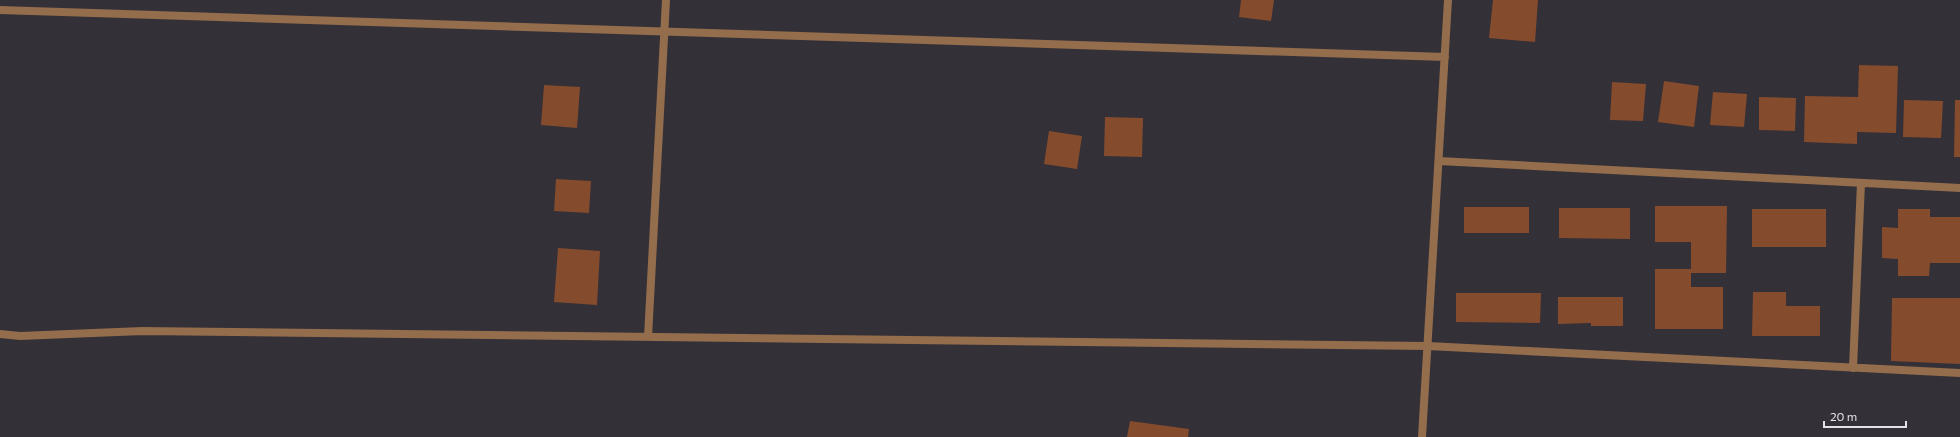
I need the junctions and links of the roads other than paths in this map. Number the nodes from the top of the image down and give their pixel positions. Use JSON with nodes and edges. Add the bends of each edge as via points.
{"nodes":[{"id":1,"x":666,"y":0,"type":"edge"},
{"id":2,"x":1448,"y":0,"type":"edge"},
{"id":3,"x":0,"y":10,"type":"edge"},
{"id":4,"x":665,"y":32,"type":"junction"},
{"id":5,"x":1445,"y":57,"type":"junction"},
{"id":6,"x":1439,"y":161,"type":"junction"},
{"id":7,"x":1861,"y":183,"type":"junction"},
{"id":8,"x":1960,"y":188,"type":"edge"},
{"id":9,"x":0,"y":334,"type":"edge"},
{"id":10,"x":648,"y":337,"type":"junction"},
{"id":11,"x":1428,"y":346,"type":"junction"},
{"id":12,"x":1853,"y":368,"type":"junction"},
{"id":13,"x":1960,"y":373,"type":"edge"},
{"id":14,"x":1422,"y":437,"type":"edge"}],
"edges":[{"from":1,"to":4,"type":"street"},
{"from":2,"to":5,"type":"street"},
{"from":3,"to":4,"type":"street"},
{"from":4,"to":5,"type":"street"},
{"from":4,"to":10,"type":"street"},
{"from":5,"to":6,"type":"street"},
{"from":6,"to":7,"type":"street"},
{"from":6,"to":11,"type":"street"},
{"from":7,"to":8,"type":"street"},
{"from":7,"to":12,"type":"street"},
{"from":9,"to":10,"type":"street","via":[[20,336],[150,331]]},
{"from":10,"to":11,"type":"street"},
{"from":11,"to":12,"type":"street"},
{"from":11,"to":14,"type":"street"},
{"from":12,"to":13,"type":"street"}]}
